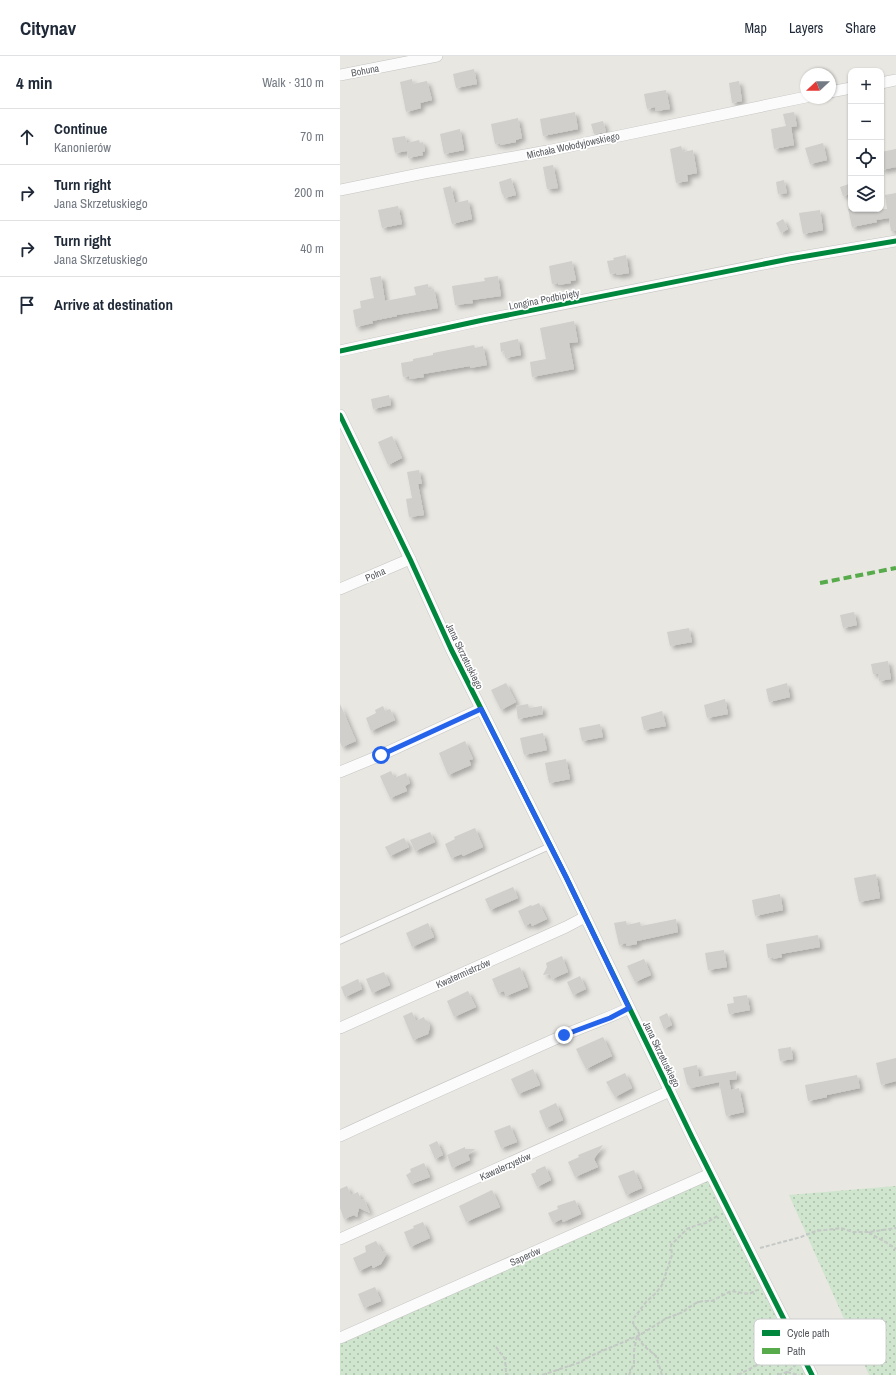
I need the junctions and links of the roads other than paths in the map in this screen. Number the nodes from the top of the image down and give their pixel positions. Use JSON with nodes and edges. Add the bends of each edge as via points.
{"nodes":[{"id":1,"x":437,"y":56,"type":"edge"},
{"id":2,"x":340,"y":75,"type":"edge"},
{"id":3,"x":896,"y":80,"type":"edge"},
{"id":4,"x":884,"y":82,"type":"edge"},
{"id":5,"x":848,"y":89,"type":"edge"},
{"id":6,"x":836,"y":91,"type":"edge"},
{"id":7,"x":800,"y":98,"type":"edge"},
{"id":8,"x":340,"y":190,"type":"edge"},
{"id":9,"x":896,"y":241,"type":"edge"},
{"id":10,"x":340,"y":351,"type":"edge"},
{"id":11,"x":340,"y":415,"type":"edge"},
{"id":12,"x":410,"y":559,"type":"junction"},
{"id":13,"x":340,"y":589,"type":"edge"},
{"id":14,"x":481,"y":709,"type":"junction"},
{"id":15,"x":340,"y":772,"type":"edge"},
{"id":16,"x":550,"y":846,"type":"junction"},
{"id":17,"x":585,"y":917,"type":"junction"},
{"id":18,"x":340,"y":942,"type":"edge"},
{"id":19,"x":629,"y":1008,"type":"junction"},
{"id":20,"x":340,"y":1028,"type":"edge"},
{"id":21,"x":670,"y":1091,"type":"junction"},
{"id":22,"x":340,"y":1136,"type":"edge"},
{"id":23,"x":710,"y":1174,"type":"junction"},
{"id":24,"x":340,"y":1239,"type":"edge"},
{"id":25,"x":784,"y":1319,"type":"edge"},
{"id":26,"x":340,"y":1338,"type":"edge"},
{"id":27,"x":807,"y":1365,"type":"edge"},
{"id":28,"x":812,"y":1375,"type":"edge"}],
"edges":[{"from":1,"to":2,"type":"street","name":"Bohuna"},
{"from":3,"to":4,"type":"street"},
{"from":5,"to":6,"type":"street"},
{"from":7,"to":8,"type":"street","name":"Michała Wołodyjowskiego","via":[[547,151]]},
{"from":9,"to":10,"type":"street","name":"Longina Podbipięty","via":[[789,259]]},
{"from":11,"to":12,"type":"street","name":"Jana Skrzetuskiego"},
{"from":12,"to":13,"type":"street","name":"Polna"},
{"from":12,"to":14,"type":"street","name":"Jana Skrzetuskiego"},
{"from":14,"to":15,"type":"street"},
{"from":14,"to":16,"type":"street","name":"Jana Skrzetuskiego"},
{"from":16,"to":17,"type":"street","name":"Jana Skrzetuskiego"},
{"from":16,"to":18,"type":"lane"},
{"from":17,"to":19,"type":"street","name":"Jana Skrzetuskiego"},
{"from":17,"to":20,"type":"street","name":"Kwatermistrzów"},
{"from":19,"to":21,"type":"street","name":"Jana Skrzetuskiego"},
{"from":19,"to":22,"type":"street"},
{"from":21,"to":23,"type":"street","name":"Jana Skrzetuskiego"},
{"from":21,"to":24,"type":"street","name":"Kawalerzystów"},
{"from":23,"to":25,"type":"street","name":"Jana Skrzetuskiego"},
{"from":23,"to":26,"type":"street","name":"Saperów"},
{"from":27,"to":28,"type":"street","name":"Jana Skrzetuskiego"}]}
